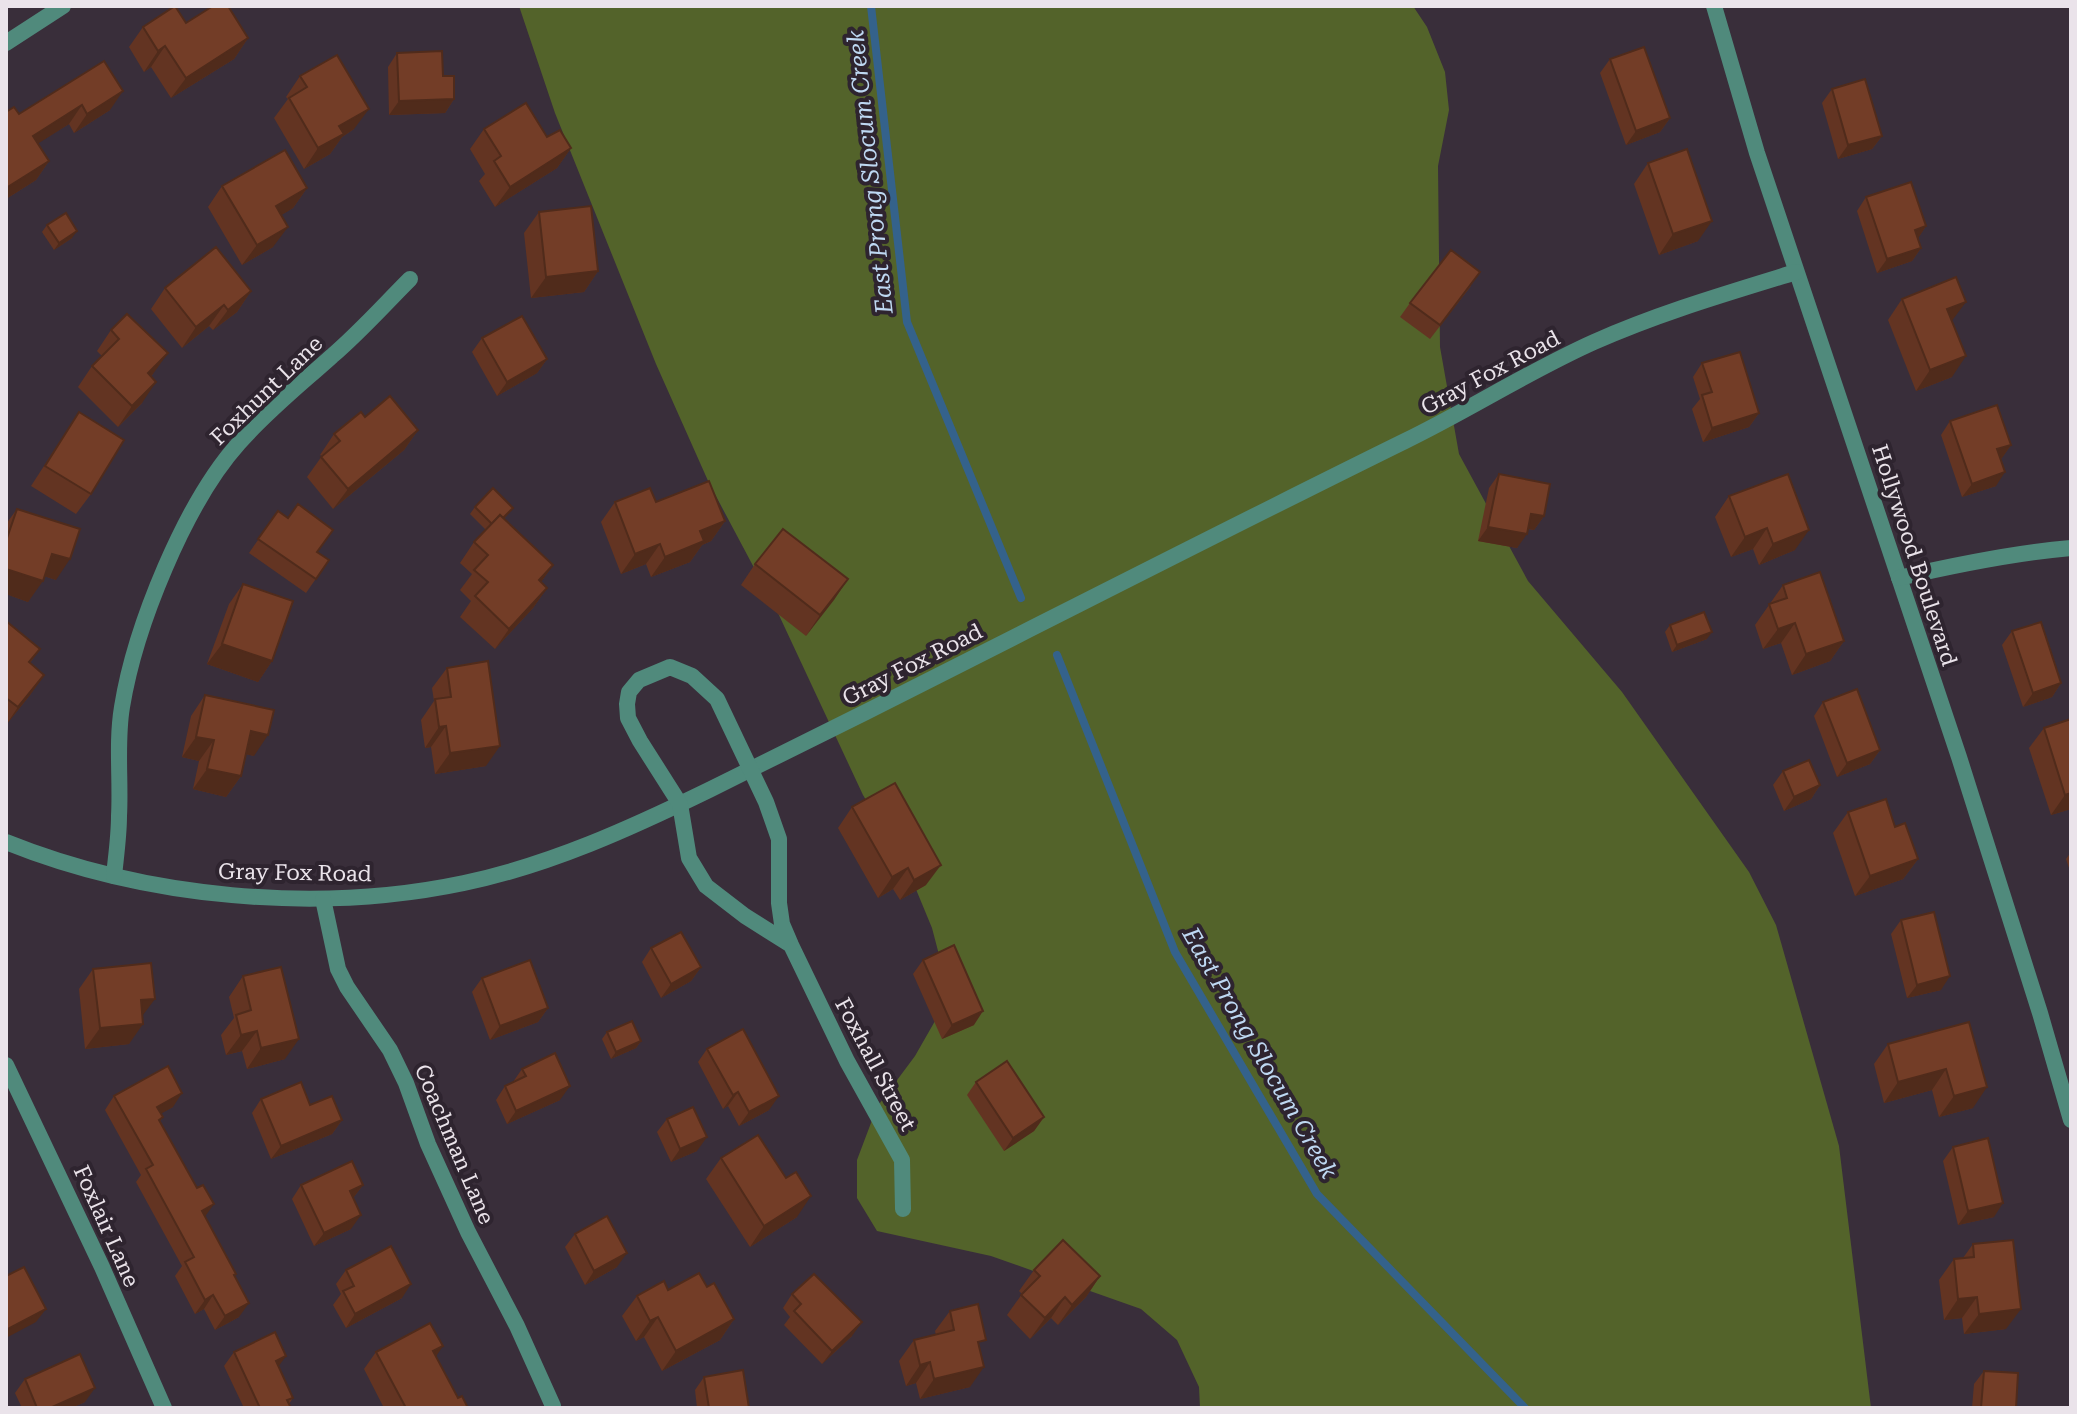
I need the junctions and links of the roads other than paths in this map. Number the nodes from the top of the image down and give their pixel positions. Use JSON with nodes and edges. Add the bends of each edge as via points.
{"nodes":[{"id":1,"x":63,"y":6,"type":"edge"},
{"id":2,"x":1714,"y":6,"type":"edge"},
{"id":3,"x":6,"y":43,"type":"edge"},
{"id":4,"x":1796,"y":272,"type":"junction"},
{"id":5,"x":410,"y":279,"type":"dead end"},
{"id":6,"x":2071,"y":548,"type":"edge"},
{"id":7,"x":1899,"y":578,"type":"junction"},
{"id":8,"x":750,"y":769,"type":"junction"},
{"id":9,"x":680,"y":804,"type":"junction"},
{"id":10,"x":6,"y":842,"type":"edge"},
{"id":11,"x":114,"y":876,"type":"junction"},
{"id":12,"x":323,"y":899,"type":"junction"},
{"id":13,"x":791,"y":945,"type":"junction"},
{"id":14,"x":6,"y":1065,"type":"edge"},
{"id":15,"x":2068,"y":1092,"type":"edge"},
{"id":16,"x":2071,"y":1120,"type":"edge"},
{"id":17,"x":903,"y":1209,"type":"dead end"},
{"id":18,"x":553,"y":1406,"type":"edge"},
{"id":19,"x":164,"y":1408,"type":"edge"}],
"edges":[{"from":1,"to":3,"type":"street"},
{"from":2,"to":4,"type":"street","name":"Hollywood Boulevard"},
{"from":4,"to":7,"type":"street","name":"Hollywood Boulevard"},
{"from":4,"to":8,"type":"street","name":"Gray Fox Road","via":[[1675,310],[1572,352],[1442,423]]},
{"from":5,"to":11,"type":"street","name":"Foxhunt Lane","via":[[238,443],[207,486],[171,555],[142,629],[122,705]]},
{"from":6,"to":7,"type":"street"},
{"from":7,"to":15,"type":"street","name":"Hollywood Boulevard"},
{"from":8,"to":9,"type":"street","name":"Gray Fox Road"},
{"from":8,"to":9,"type":"street","name":"Foxhall Street","via":[[717,699],[692,676],[670,667],[639,680],[629,692],[628,718]]},
{"from":8,"to":13,"type":"street","name":"Foxhall Street","via":[[779,839],[779,903]]},
{"from":9,"to":12,"type":"street","name":"Gray Fox Road","via":[[565,854],[470,882],[420,892]]},
{"from":9,"to":13,"type":"street","name":"Foxhall Street","via":[[689,858],[706,886]]},
{"from":10,"to":11,"type":"street","name":"Gray Fox Road"},
{"from":11,"to":12,"type":"street","name":"Gray Fox Road","via":[[218,894]]},
{"from":12,"to":18,"type":"street","name":"Coachman Lane","via":[[338,969],[390,1050],[468,1232]]},
{"from":13,"to":17,"type":"street","name":"Foxhall Street","via":[[902,1160]]},
{"from":14,"to":19,"type":"street","name":"Foxlair Lane"},
{"from":15,"to":16,"type":"street","name":"Hollywood Boulevard"}]}
